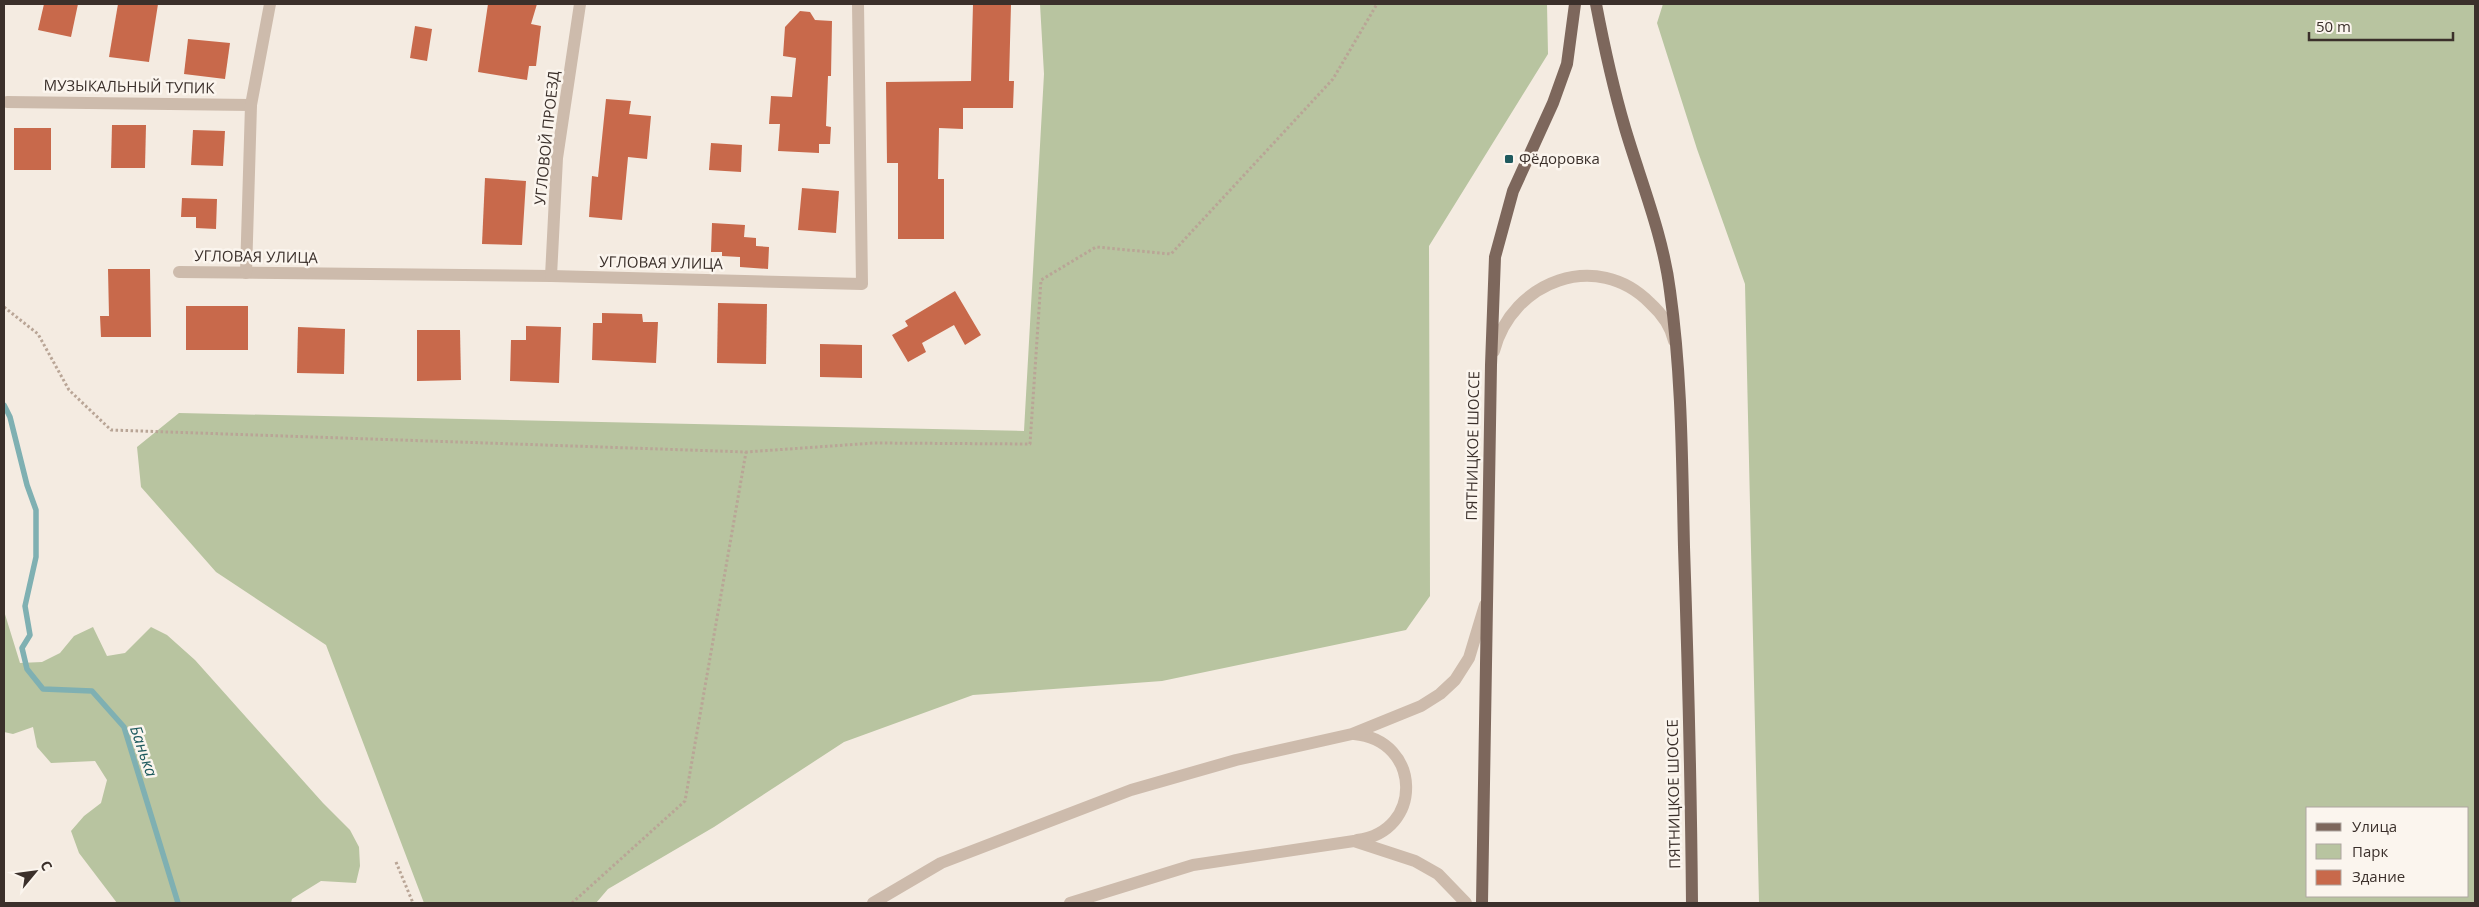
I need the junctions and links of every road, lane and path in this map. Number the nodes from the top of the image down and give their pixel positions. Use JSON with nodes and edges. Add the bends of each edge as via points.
{"nodes":[{"id":1,"x":270,"y":4,"type":"edge"},
{"id":2,"x":580,"y":4,"type":"edge"},
{"id":3,"x":858,"y":4,"type":"edge"},
{"id":4,"x":1377,"y":4,"type":"edge"},
{"id":5,"x":1574,"y":4,"type":"edge"},
{"id":6,"x":1596,"y":4,"type":"edge"},
{"id":7,"x":7,"y":102,"type":"dead end"},
{"id":8,"x":251,"y":105,"type":"junction"},
{"id":9,"x":179,"y":272,"type":"dead end"},
{"id":10,"x":246,"y":273,"type":"junction"},
{"id":11,"x":551,"y":276,"type":"junction"},
{"id":12,"x":4,"y":307,"type":"edge"},
{"id":13,"x":1677,"y":354,"type":"junction"},
{"id":14,"x":1491,"y":364,"type":"junction"},
{"id":15,"x":746,"y":452,"type":"junction"},
{"id":16,"x":1486,"y":603,"type":"junction"},
{"id":17,"x":1352,"y":734,"type":"junction"},
{"id":18,"x":1354,"y":840,"type":"junction"},
{"id":19,"x":396,"y":862,"type":"dead end"},
{"id":20,"x":413,"y":903,"type":"edge"},
{"id":21,"x":572,"y":903,"type":"edge"},
{"id":22,"x":873,"y":903,"type":"edge"},
{"id":23,"x":1070,"y":903,"type":"edge"},
{"id":24,"x":1466,"y":903,"type":"edge"},
{"id":25,"x":1482,"y":903,"type":"edge"},
{"id":26,"x":1692,"y":903,"type":"edge"}],
"edges":[{"from":1,"to":8,"type":"street"},
{"from":2,"to":11,"type":"street","name":"УГЛОВОЙ ПРОЕЗД","via":[[557,158]]},
{"from":3,"to":11,"type":"street","name":"УГЛОВАЯ УЛИЦА","via":[[862,284]]},
{"from":4,"to":15,"type":"path","via":[[1333,79],[1170,254],[1096,247],[1041,280],[1030,444],[874,443]]},
{"from":5,"to":14,"type":"main road","name":"ПЯТНИЦКОЕ ШОССЕ","via":[[1567,64],[1513,191],[1495,257]]},
{"from":6,"to":13,"type":"main road","name":"ПЯТНИЦКОЕ ШОССЕ","via":[[1606,58],[1654,221],[1670,289]]},
{"from":7,"to":8,"type":"street","name":"МУЗЫКАЛЬНЫЙ ТУПИК"},
{"from":8,"to":10,"type":"street"},
{"from":9,"to":10,"type":"street","name":"УГЛОВАЯ УЛИЦА"},
{"from":10,"to":11,"type":"street","name":"УГЛОВАЯ УЛИЦА"},
{"from":12,"to":15,"type":"path","via":[[38,334],[69,390],[111,430]]},
{"from":13,"to":14,"type":"street","via":[[1666,322],[1645,298],[1617,282],[1585,276],[1553,282],[1525,299],[1504,324]]},
{"from":13,"to":26,"type":"main road","name":"ПЯТНИЦКОЕ ШОССЕ"},
{"from":14,"to":16,"type":"main road","name":"ПЯТНИЦКОЕ ШОССЕ"},
{"from":15,"to":21,"type":"path","via":[[685,801]]},
{"from":16,"to":17,"type":"street","via":[[1469,658],[1456,680],[1421,706]]},
{"from":16,"to":25,"type":"main road","name":"ПЯТНИЦКОЕ ШОССЕ"},
{"from":17,"to":18,"type":"street","via":[[1374,738],[1392,751],[1404,770],[1406,792],[1400,813],[1393,822],[1376,836]]},
{"from":17,"to":22,"type":"street","via":[[1236,760],[1130,790],[941,863]]},
{"from":18,"to":23,"type":"street","via":[[1193,866]]},
{"from":18,"to":24,"type":"street","via":[[1415,861],[1438,874]]},
{"from":19,"to":20,"type":"path"}]}
